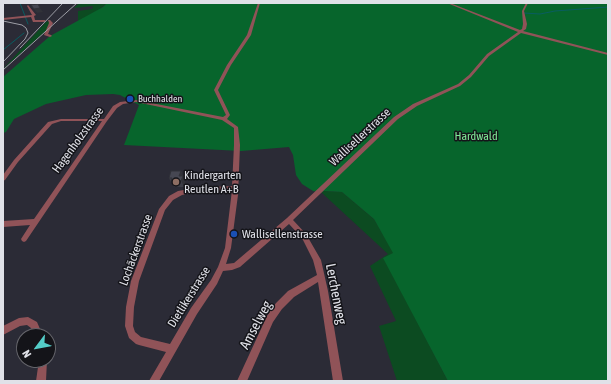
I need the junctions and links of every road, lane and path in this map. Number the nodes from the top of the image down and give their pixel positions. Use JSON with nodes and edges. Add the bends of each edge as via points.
{"nodes":[{"id":1,"x":259,"y":3,"type":"edge"},
{"id":2,"x":448,"y":3,"type":"edge"},
{"id":3,"x":527,"y":3,"type":"edge"},
{"id":4,"x":28,"y":6,"type":"dead end"},
{"id":5,"x":30,"y":17,"type":"junction"},
{"id":6,"x":3,"y":19,"type":"edge"},
{"id":7,"x":521,"y":31,"type":"junction"},
{"id":8,"x":50,"y":36,"type":"dead end"},
{"id":9,"x":608,"y":54,"type":"edge"},
{"id":10,"x":224,"y":119,"type":"junction"},
{"id":11,"x":105,"y":120,"type":"junction"},
{"id":12,"x":3,"y":179,"type":"edge"},
{"id":13,"x":235,"y":188,"type":"junction"},
{"id":14,"x":288,"y":220,"type":"junction"},
{"id":15,"x":34,"y":222,"type":"junction"},
{"id":16,"x":3,"y":224,"type":"edge"},
{"id":17,"x":24,"y":238,"type":"dead end"},
{"id":18,"x":221,"y":268,"type":"junction"},
{"id":19,"x":321,"y":276,"type":"junction"},
{"id":20,"x":35,"y":328,"type":"edge"},
{"id":21,"x":3,"y":331,"type":"edge"},
{"id":22,"x":172,"y":349,"type":"junction"},
{"id":23,"x":43,"y":368,"type":"edge"},
{"id":24,"x":41,"y":381,"type":"edge"},
{"id":25,"x":154,"y":381,"type":"edge"},
{"id":26,"x":242,"y":381,"type":"edge"},
{"id":27,"x":338,"y":381,"type":"edge"}],
"edges":[{"from":1,"to":10,"type":"street","via":[[249,35],[216,90],[228,115]]},
{"from":2,"to":7,"type":"street"},
{"from":3,"to":7,"type":"street","via":[[523,11],[525,27]]},
{"from":4,"to":5,"type":"street","via":[[34,15]]},
{"from":5,"to":6,"type":"street"},
{"from":5,"to":8,"type":"street","via":[[34,21],[51,23],[46,35]]},
{"from":7,"to":9,"type":"street"},
{"from":7,"to":14,"type":"street","name":"Wallisellerstrasse","via":[[488,55],[459,85],[416,105],[396,118]]},
{"from":10,"to":11,"type":"street","name":"Hagenholzstrasse","via":[[136,101],[118,105]]},
{"from":10,"to":13,"type":"street","name":"Dietlikerstrasse","via":[[236,128],[237,132]]},
{"from":11,"to":12,"type":"street","via":[[61,120],[50,123]]},
{"from":11,"to":15,"type":"street","name":"Hagenholzstrasse"},
{"from":13,"to":18,"type":"street","name":"Dietlikerstrasse","via":[[230,235]]},
{"from":13,"to":22,"type":"street","name":"Lochäckerstrasse","via":[[180,193],[171,198],[162,209],[135,281],[129,326],[132,335],[139,340]]},
{"from":14,"to":18,"type":"street","name":"Wallisellerstrasse","via":[[237,265]]},
{"from":14,"to":19,"type":"street","name":"Lerchenweg","via":[[309,244]]},
{"from":15,"to":16,"type":"street"},
{"from":15,"to":17,"type":"street","name":"Hagenholzstrasse"},
{"from":18,"to":22,"type":"street","name":"Dietlikerstrasse"},
{"from":19,"to":26,"type":"street","name":"Amselweg","via":[[306,283],[279,306],[270,319]]},
{"from":19,"to":27,"type":"street","name":"Lerchenweg"},
{"from":20,"to":21,"type":"street","via":[[28,321],[19,322]]},
{"from":22,"to":25,"type":"street","name":"Dietlikerstrasse"},
{"from":23,"to":24,"type":"street"}]}
